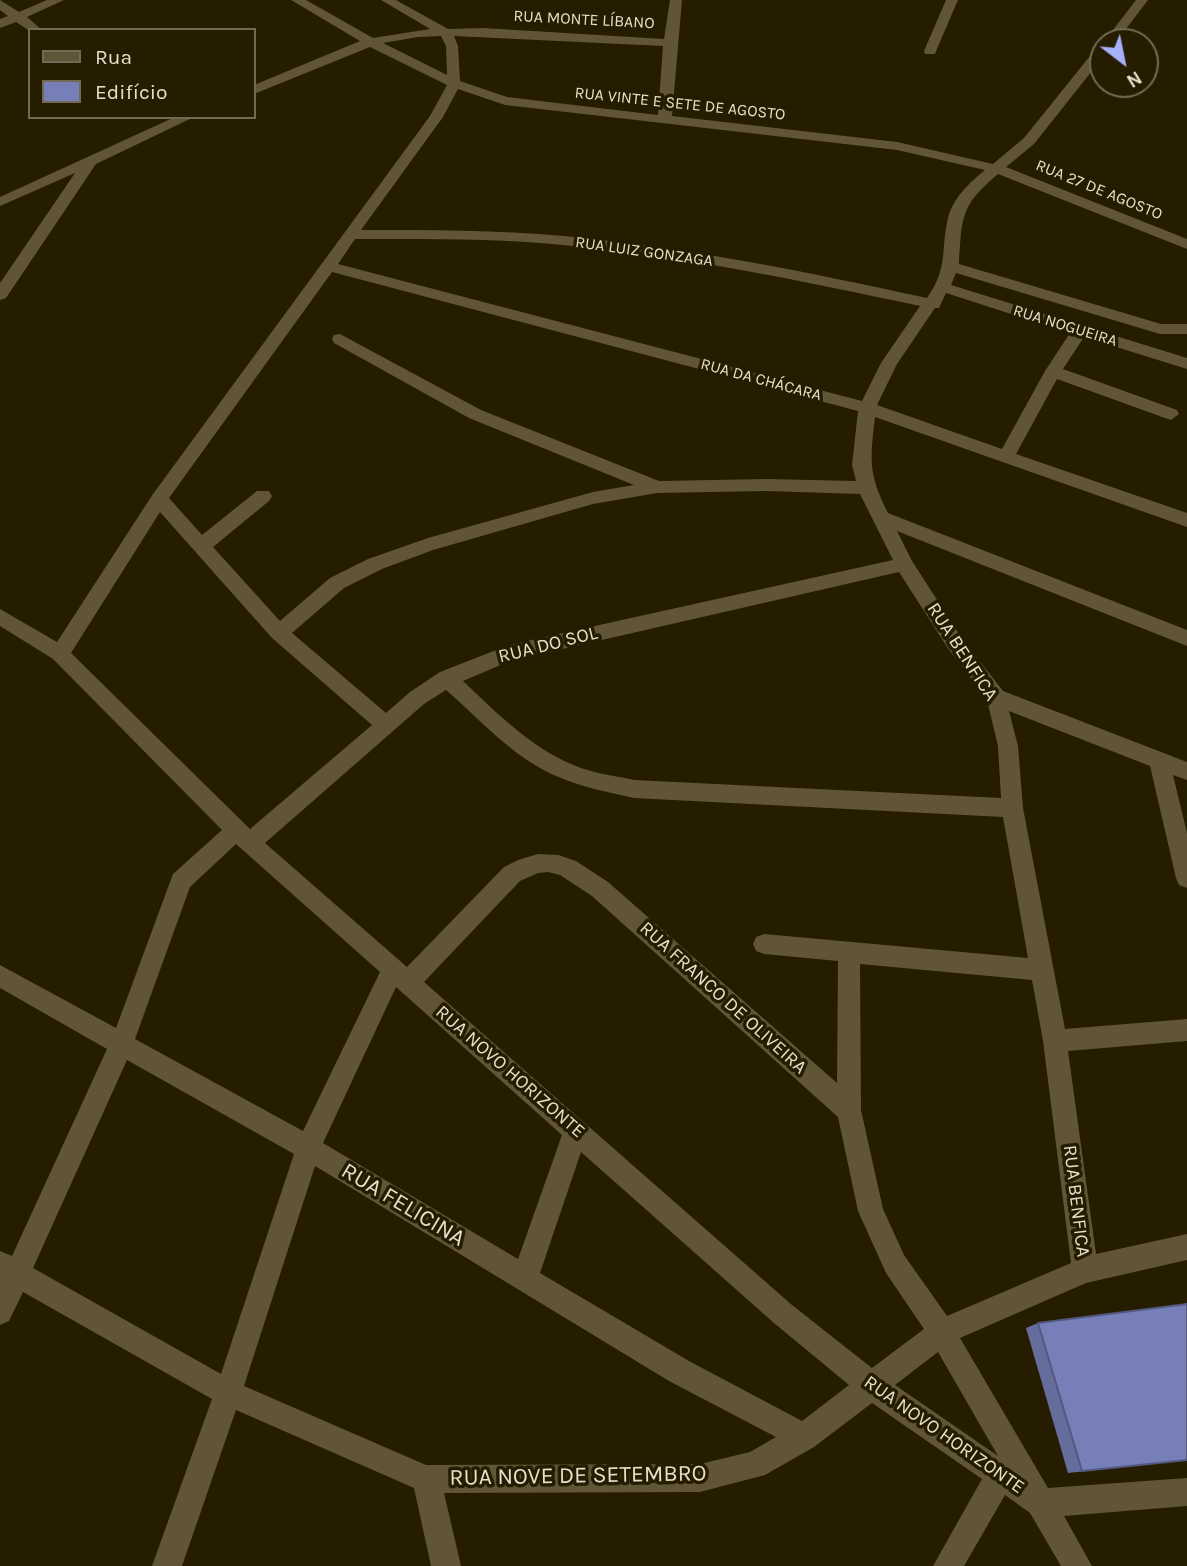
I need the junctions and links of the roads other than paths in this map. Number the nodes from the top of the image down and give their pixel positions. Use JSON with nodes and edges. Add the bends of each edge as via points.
{"nodes":[{"id":1,"x":58,"y":0,"type":"edge"},
{"id":2,"x":297,"y":0,"type":"edge"},
{"id":3,"x":387,"y":0,"type":"edge"},
{"id":4,"x":676,"y":0,"type":"edge"},
{"id":5,"x":952,"y":0,"type":"edge"},
{"id":6,"x":1142,"y":0,"type":"edge"},
{"id":7,"x":0,"y":4,"type":"edge"},
{"id":8,"x":18,"y":16,"type":"junction"},
{"id":9,"x":0,"y":24,"type":"edge"},
{"id":10,"x":33,"y":28,"type":"edge"},
{"id":11,"x":1120,"y":28,"type":"edge"},
{"id":12,"x":445,"y":32,"type":"junction"},
{"id":13,"x":370,"y":42,"type":"junction"},
{"id":14,"x":670,"y":43,"type":"junction"},
{"id":15,"x":930,"y":51,"type":"dead end"},
{"id":16,"x":1089,"y":66,"type":"edge"},
{"id":17,"x":454,"y":85,"type":"junction"},
{"id":18,"x":256,"y":89,"type":"edge"},
{"id":19,"x":665,"y":118,"type":"junction"},
{"id":20,"x":163,"y":121,"type":"edge"},
{"id":21,"x":90,"y":162,"type":"junction"},
{"id":22,"x":998,"y":169,"type":"junction"},
{"id":23,"x":0,"y":202,"type":"edge"},
{"id":24,"x":351,"y":234,"type":"junction"},
{"id":25,"x":1187,"y":244,"type":"edge"},
{"id":26,"x":328,"y":266,"type":"junction"},
{"id":27,"x":951,"y":267,"type":"junction"},
{"id":28,"x":942,"y":288,"type":"junction"},
{"id":29,"x":0,"y":295,"type":"edge"},
{"id":30,"x":933,"y":304,"type":"junction"},
{"id":31,"x":1187,"y":328,"type":"edge"},
{"id":32,"x":1080,"y":330,"type":"junction"},
{"id":33,"x":340,"y":339,"type":"dead end"},
{"id":34,"x":1187,"y":364,"type":"edge"},
{"id":35,"x":1053,"y":372,"type":"junction"},
{"id":36,"x":867,"y":408,"type":"junction"},
{"id":37,"x":1171,"y":414,"type":"dead end"},
{"id":38,"x":1007,"y":455,"type":"junction"},
{"id":39,"x":657,"y":487,"type":"junction"},
{"id":40,"x":866,"y":488,"type":"junction"},
{"id":41,"x":263,"y":496,"type":"dead end"},
{"id":42,"x":159,"y":499,"type":"junction"},
{"id":43,"x":879,"y":517,"type":"junction"},
{"id":44,"x":1187,"y":520,"type":"edge"},
{"id":45,"x":201,"y":546,"type":"junction"},
{"id":46,"x":904,"y":564,"type":"junction"},
{"id":47,"x":5,"y":619,"type":"edge"},
{"id":48,"x":279,"y":633,"type":"junction"},
{"id":49,"x":1187,"y":638,"type":"edge"},
{"id":50,"x":53,"y":650,"type":"junction"},
{"id":51,"x":447,"y":678,"type":"junction"},
{"id":52,"x":996,"y":697,"type":"junction"},
{"id":53,"x":386,"y":725,"type":"junction"},
{"id":54,"x":1159,"y":761,"type":"junction"},
{"id":55,"x":1187,"y":771,"type":"edge"},
{"id":56,"x":1013,"y":808,"type":"junction"},
{"id":57,"x":243,"y":836,"type":"junction"},
{"id":58,"x":1187,"y":878,"type":"edge"},
{"id":59,"x":764,"y":944,"type":"dead end"},
{"id":60,"x":849,"y":952,"type":"junction"},
{"id":61,"x":1041,"y":970,"type":"junction"},
{"id":62,"x":400,"y":975,"type":"junction"},
{"id":63,"x":0,"y":976,"type":"edge"},
{"id":64,"x":1187,"y":1030,"type":"edge"},
{"id":65,"x":1055,"y":1041,"type":"junction"},
{"id":66,"x":122,"y":1044,"type":"junction"},
{"id":67,"x":849,"y":1110,"type":"junction"},
{"id":68,"x":576,"y":1130,"type":"junction"},
{"id":69,"x":308,"y":1148,"type":"junction"},
{"id":70,"x":1187,"y":1247,"type":"edge"},
{"id":71,"x":8,"y":1269,"type":"edge"},
{"id":72,"x":1085,"y":1270,"type":"junction"},
{"id":73,"x":525,"y":1279,"type":"junction"},
{"id":74,"x":0,"y":1312,"type":"edge"},
{"id":75,"x":942,"y":1332,"type":"junction"},
{"id":76,"x":873,"y":1386,"type":"junction"},
{"id":77,"x":228,"y":1393,"type":"junction"},
{"id":78,"x":804,"y":1437,"type":"junction"},
{"id":79,"x":1000,"y":1475,"type":"junction"},
{"id":80,"x":426,"y":1479,"type":"junction"},
{"id":81,"x":1187,"y":1492,"type":"edge"},
{"id":82,"x":1041,"y":1503,"type":"junction"},
{"id":83,"x":167,"y":1566,"type":"edge"},
{"id":84,"x":446,"y":1566,"type":"edge"},
{"id":85,"x":948,"y":1566,"type":"edge"},
{"id":86,"x":1077,"y":1566,"type":"edge"}],
"edges":[{"from":1,"to":8,"type":"street"},
{"from":2,"to":13,"type":"street","name":"RUA VINTE E SETE DE AGOSTO"},
{"from":3,"to":12,"type":"street"},
{"from":4,"to":14,"type":"street"},
{"from":5,"to":15,"type":"street"},
{"from":6,"to":11,"type":"street"},
{"from":7,"to":8,"type":"street"},
{"from":8,"to":9,"type":"street"},
{"from":8,"to":10,"type":"street"},
{"from":12,"to":13,"type":"street","name":"RUA MONTE LÍBANO","via":[[396,35]]},
{"from":12,"to":14,"type":"street","name":"RUA MONTE LÍBANO"},
{"from":12,"to":17,"type":"street","via":[[452,46]]},
{"from":13,"to":17,"type":"street","name":"RUA VINTE E SETE DE AGOSTO"},
{"from":13,"to":18,"type":"street","name":"RUA MONTE LÍBANO"},
{"from":14,"to":19,"type":"street"},
{"from":16,"to":22,"type":"street","name":"RUA BENFICA","via":[[1029,141]]},
{"from":17,"to":19,"type":"street","name":"RUA VINTE E SETE DE AGOSTO","via":[[538,107]]},
{"from":17,"to":24,"type":"street"},
{"from":19,"to":22,"type":"street","name":"RUA VINTE E SETE DE AGOSTO","via":[[897,146]]},
{"from":20,"to":21,"type":"street"},
{"from":21,"to":23,"type":"street"},
{"from":21,"to":29,"type":"street"},
{"from":22,"to":25,"type":"street","name":"RUA 27 DE AGOSTO"},
{"from":22,"to":27,"type":"street","name":"RUA BENFICA","via":[[962,201]]},
{"from":24,"to":26,"type":"street"},
{"from":24,"to":30,"type":"street","name":"RUA LUIZ GONZAGA","via":[[462,234],[592,243]]},
{"from":26,"to":36,"type":"street","name":"RUA DA CHÁCARA"},
{"from":26,"to":42,"type":"street"},
{"from":27,"to":28,"type":"street","name":"RUA BENFICA"},
{"from":27,"to":31,"type":"street","via":[[1160,329]]},
{"from":28,"to":30,"type":"street","name":"RUA BENFICA"},
{"from":28,"to":32,"type":"street","name":"RUA NOGUEIRA"},
{"from":30,"to":36,"type":"street","name":"RUA BENFICA","via":[[889,363]]},
{"from":32,"to":34,"type":"street","name":"RUA NOGUEIRA"},
{"from":32,"to":35,"type":"street"},
{"from":33,"to":39,"type":"street","via":[[475,414]]},
{"from":35,"to":37,"type":"street"},
{"from":35,"to":38,"type":"street"},
{"from":36,"to":38,"type":"street","name":"RUA DA CHÁCARA"},
{"from":36,"to":40,"type":"street","name":"RUA BENFICA","via":[[861,465]]},
{"from":38,"to":44,"type":"street","name":"RUA DA CHÁCARA"},
{"from":39,"to":40,"type":"street"},
{"from":39,"to":48,"type":"street","via":[[593,498],[375,564],[337,583]]},
{"from":40,"to":43,"type":"street","name":"RUA BENFICA"},
{"from":41,"to":45,"type":"street"},
{"from":42,"to":45,"type":"street"},
{"from":42,"to":50,"type":"street"},
{"from":43,"to":46,"type":"street","name":"RUA BENFICA"},
{"from":43,"to":49,"type":"street"},
{"from":45,"to":48,"type":"street"},
{"from":46,"to":51,"type":"street","name":"RUA DO SOL","via":[[509,653]]},
{"from":46,"to":52,"type":"street","name":"RUA BENFICA"},
{"from":47,"to":50,"type":"street","name":"RUA NOVO HORIZONTE"},
{"from":48,"to":53,"type":"street"},
{"from":50,"to":57,"type":"street","name":"RUA NOVO HORIZONTE"},
{"from":51,"to":53,"type":"street","name":"RUA DO SOL"},
{"from":51,"to":56,"type":"street","via":[[529,751],[590,779],[634,789]]},
{"from":52,"to":54,"type":"street"},
{"from":52,"to":56,"type":"street","name":"RUA BENFICA","via":[[1008,746]]},
{"from":53,"to":57,"type":"street","name":"RUA DO SOL"},
{"from":54,"to":55,"type":"street"},
{"from":54,"to":58,"type":"street"},
{"from":56,"to":61,"type":"street","name":"RUA BENFICA"},
{"from":57,"to":62,"type":"street","name":"RUA NOVO HORIZONTE"},
{"from":57,"to":66,"type":"street","name":"RUA DO SOL","via":[[181,881]]},
{"from":59,"to":60,"type":"street"},
{"from":60,"to":61,"type":"street"},
{"from":60,"to":67,"type":"street"},
{"from":61,"to":65,"type":"street","name":"RUA BENFICA"},
{"from":62,"to":67,"type":"street","name":"RUA FRANCO DE OLIVEIRA","via":[[512,874],[549,861],[569,867],[600,889]]},
{"from":62,"to":68,"type":"street","name":"RUA NOVO HORIZONTE"},
{"from":62,"to":69,"type":"street","name":"RUA FRANCO DE OLIVEIRA"},
{"from":63,"to":66,"type":"street","name":"RUA FELICINA"},
{"from":64,"to":65,"type":"street"},
{"from":65,"to":72,"type":"street","name":"RUA BENFICA"},
{"from":66,"to":69,"type":"street","name":"RUA FELICINA"},
{"from":66,"to":71,"type":"street","name":"RUA DO SOL"},
{"from":67,"to":75,"type":"street","via":[[871,1211],[895,1264]]},
{"from":68,"to":73,"type":"street"},
{"from":68,"to":76,"type":"street","name":"RUA NOVO HORIZONTE","via":[[783,1314]]},
{"from":69,"to":73,"type":"street","name":"RUA FELICINA"},
{"from":69,"to":77,"type":"street","name":"RUA FRANCO DE OLIVEIRA"},
{"from":70,"to":72,"type":"street","name":"RUA NOVE DE SETEMBRO"},
{"from":71,"to":74,"type":"street","name":"RUA DO SOL"},
{"from":71,"to":77,"type":"street"},
{"from":72,"to":75,"type":"street","name":"RUA NOVE DE SETEMBRO"},
{"from":73,"to":78,"type":"street","name":"RUA FELICINA","via":[[678,1371]]},
{"from":75,"to":76,"type":"street","name":"RUA NOVE DE SETEMBRO"},
{"from":75,"to":82,"type":"street","name":"RUA NOVO HORIZONTE"},
{"from":76,"to":78,"type":"street","name":"RUA NOVE DE SETEMBRO"},
{"from":76,"to":79,"type":"street","name":"RUA NOVO HORIZONTE"},
{"from":77,"to":80,"type":"street"},
{"from":77,"to":83,"type":"street","name":"RUA FRANCO DE OLIVEIRA"},
{"from":78,"to":80,"type":"street","name":"RUA NOVE DE SETEMBRO","via":[[755,1465],[700,1478]]},
{"from":79,"to":82,"type":"street","name":"RUA NOVO HORIZONTE"},
{"from":79,"to":85,"type":"street"},
{"from":80,"to":84,"type":"street"},
{"from":81,"to":82,"type":"street"},
{"from":82,"to":86,"type":"street","name":"RUA NOVO HORIZONTE"}]}
